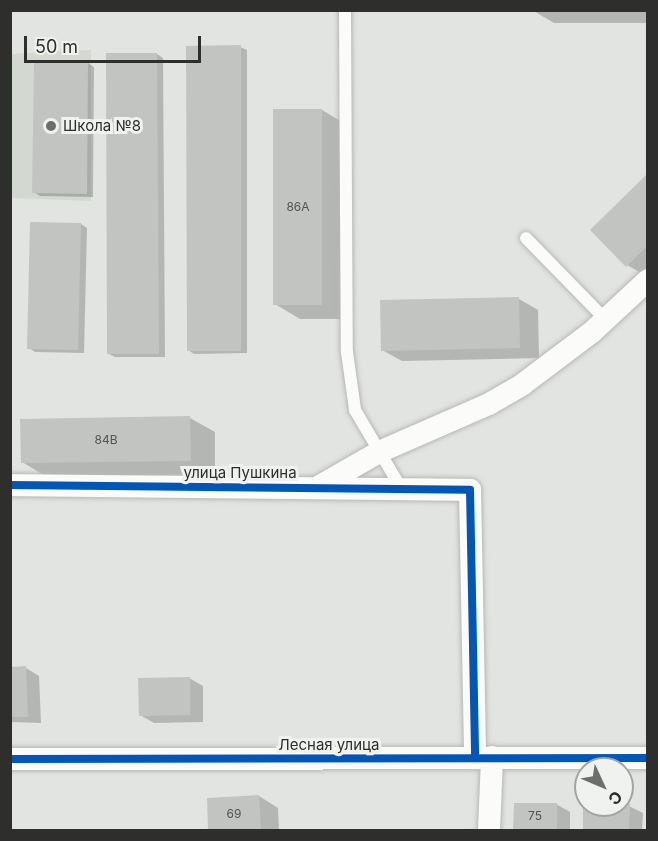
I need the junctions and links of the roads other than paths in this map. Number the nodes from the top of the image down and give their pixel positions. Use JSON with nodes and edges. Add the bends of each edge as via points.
{"nodes":[{"id":1,"x":345,"y":10,"type":"edge"},
{"id":2,"x":526,"y":238,"type":"dead end"},
{"id":3,"x":648,"y":280,"type":"edge"},
{"id":4,"x":606,"y":320,"type":"junction"},
{"id":5,"x":379,"y":452,"type":"junction"},
{"id":6,"x":10,"y":485,"type":"edge"},
{"id":7,"x":316,"y":488,"type":"junction"},
{"id":8,"x":401,"y":488,"type":"junction"},
{"id":9,"x":483,"y":758,"type":"junction"},
{"id":10,"x":648,"y":758,"type":"edge"},
{"id":11,"x":10,"y":759,"type":"edge"},
{"id":12,"x":489,"y":831,"type":"edge"}],
"edges":[{"from":1,"to":5,"type":"lane","via":[[347,352],[355,410]]},
{"from":2,"to":4,"type":"lane"},
{"from":3,"to":4,"type":"street"},
{"from":4,"to":5,"type":"street","via":[[489,404]]},
{"from":5,"to":7,"type":"street"},
{"from":5,"to":8,"type":"lane"},
{"from":6,"to":7,"type":"street","name":"улица Пушкина"},
{"from":7,"to":8,"type":"street","name":"улица Пушкина"},
{"from":8,"to":9,"type":"street","name":"улица Пушкина","via":[[470,490]]},
{"from":9,"to":10,"type":"street","name":"Лесная улица"},
{"from":9,"to":11,"type":"street","name":"Лесная улица"},
{"from":9,"to":12,"type":"street"}]}
